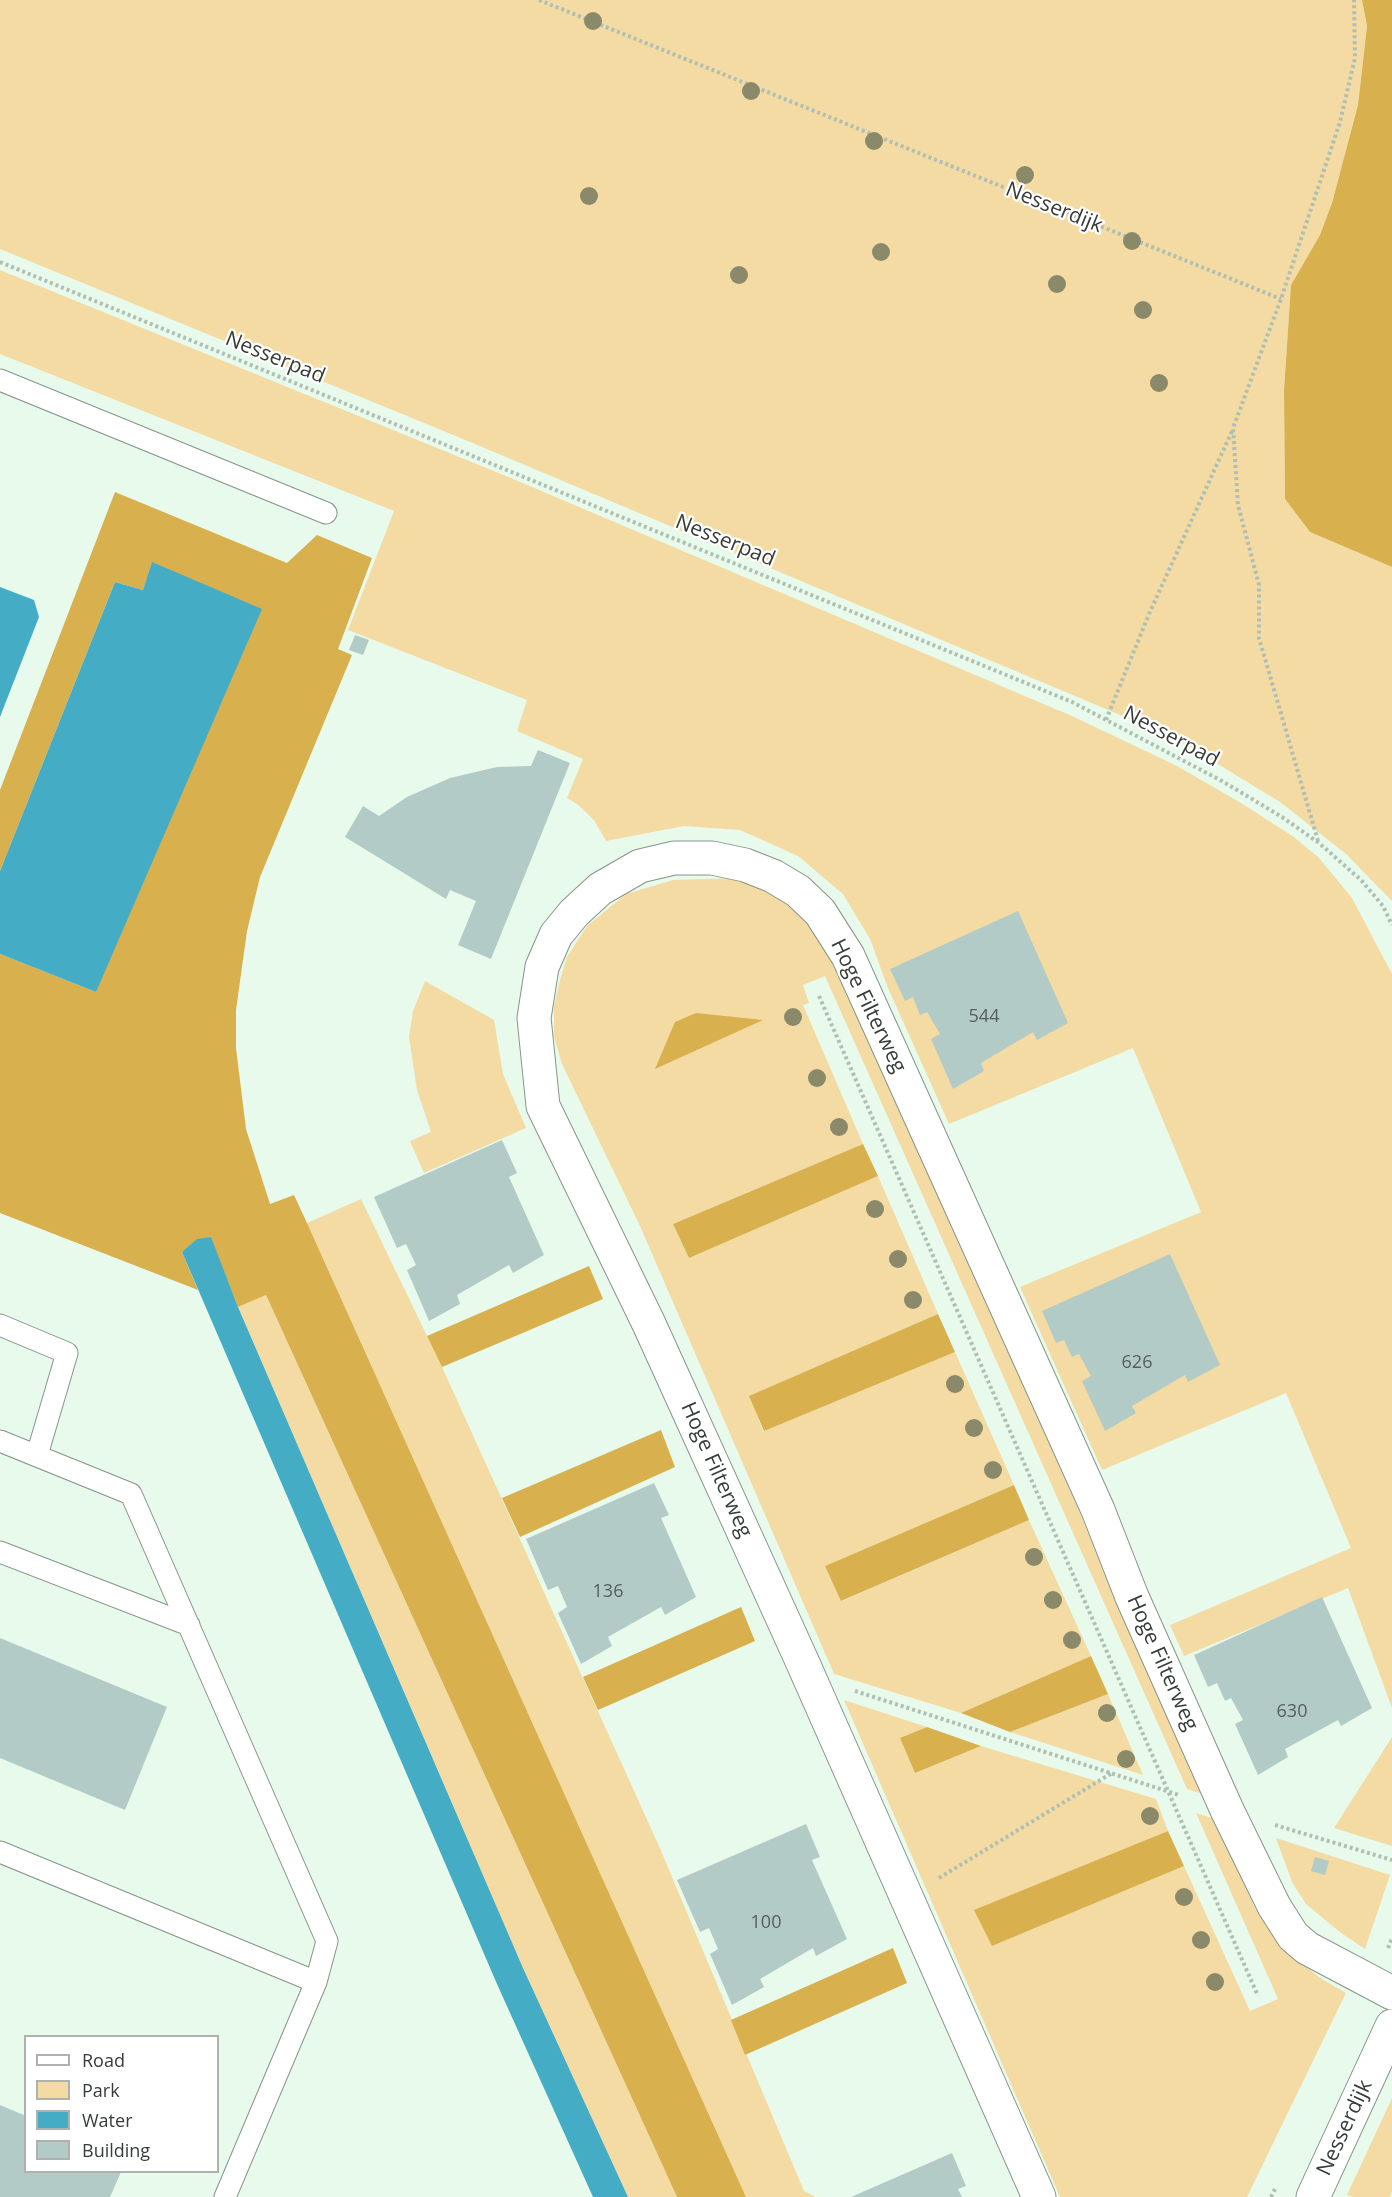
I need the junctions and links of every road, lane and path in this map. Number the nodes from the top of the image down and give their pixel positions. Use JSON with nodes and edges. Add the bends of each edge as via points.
{"nodes":[{"id":1,"x":539,"y":0,"type":"edge"},
{"id":2,"x":1354,"y":0,"type":"edge"},
{"id":3,"x":0,"y":262,"type":"edge"},
{"id":4,"x":1281,"y":299,"type":"junction"},
{"id":5,"x":0,"y":380,"type":"edge"},
{"id":6,"x":1233,"y":428,"type":"junction"},
{"id":7,"x":326,"y":513,"type":"dead end"},
{"id":8,"x":1106,"y":720,"type":"junction"},
{"id":9,"x":1319,"y":843,"type":"junction"},
{"id":10,"x":1392,"y":925,"type":"edge"},
{"id":11,"x":819,"y":996,"type":"dead end"},
{"id":12,"x":0,"y":1325,"type":"edge"},
{"id":13,"x":0,"y":1441,"type":"edge"},
{"id":14,"x":37,"y":1455,"type":"junction"},
{"id":15,"x":0,"y":1552,"type":"edge"},
{"id":16,"x":189,"y":1625,"type":"junction"},
{"id":17,"x":809,"y":1676,"type":"junction"},
{"id":18,"x":1112,"y":1773,"type":"junction"},
{"id":19,"x":1168,"y":1791,"type":"junction"},
{"id":20,"x":1227,"y":1810,"type":"junction"},
{"id":21,"x":0,"y":1852,"type":"edge"},
{"id":22,"x":1392,"y":1860,"type":"edge"},
{"id":23,"x":907,"y":1896,"type":"junction"},
{"id":24,"x":316,"y":1982,"type":"junction"},
{"id":25,"x":1392,"y":1993,"type":"edge"},
{"id":26,"x":1258,"y":1996,"type":"dead end"},
{"id":27,"x":1392,"y":2026,"type":"edge"},
{"id":28,"x":225,"y":2197,"type":"edge"},
{"id":29,"x":1039,"y":2197,"type":"edge"},
{"id":30,"x":1312,"y":2197,"type":"edge"}],
"edges":[{"from":1,"to":4,"type":"path","name":"Nesserdijk"},
{"from":2,"to":4,"type":"path","via":[[1355,58],[1340,122]]},
{"from":3,"to":8,"type":"path","name":"Nesserpad","via":[[1007,674]]},
{"from":4,"to":6,"type":"path"},
{"from":5,"to":7,"type":"lane"},
{"from":6,"to":8,"type":"path"},
{"from":6,"to":9,"type":"path","via":[[1238,505],[1259,585],[1259,639]]},
{"from":8,"to":9,"type":"path","name":"Nesserpad","via":[[1222,781]]},
{"from":9,"to":10,"type":"path","name":"Nesserpad","via":[[1361,880],[1383,906]]},
{"from":11,"to":19,"type":"path"},
{"from":12,"to":14,"type":"lane","via":[[67,1353]]},
{"from":13,"to":14,"type":"lane"},
{"from":14,"to":16,"type":"lane","via":[[131,1494]]},
{"from":15,"to":16,"type":"lane"},
{"from":16,"to":24,"type":"lane","via":[[327,1941]]},
{"from":17,"to":18,"type":"path"},
{"from":17,"to":20,"type":"street","name":"Hoge Filterweg","via":[[649,1324],[543,1106],[534,1018],[542,967],[556,935],[600,889],[640,866],[674,858],[712,858],[772,876],[798,891],[820,912],[848,956],[1098,1510],[1132,1597]]},
{"from":17,"to":23,"type":"street","name":"Hoge Filterweg"},
{"from":18,"to":19,"type":"path"},
{"from":18,"to":23,"type":"path"},
{"from":19,"to":20,"type":"path"},
{"from":19,"to":26,"type":"path"},
{"from":20,"to":22,"type":"path"},
{"from":20,"to":25,"type":"street","name":"Hoge Filterweg","via":[[1293,1936],[1316,1953]]},
{"from":21,"to":24,"type":"lane"},
{"from":23,"to":29,"type":"street","name":"Hoge Filterweg"},
{"from":24,"to":28,"type":"lane"},
{"from":27,"to":30,"type":"street","name":"Nesserdijk"}]}
